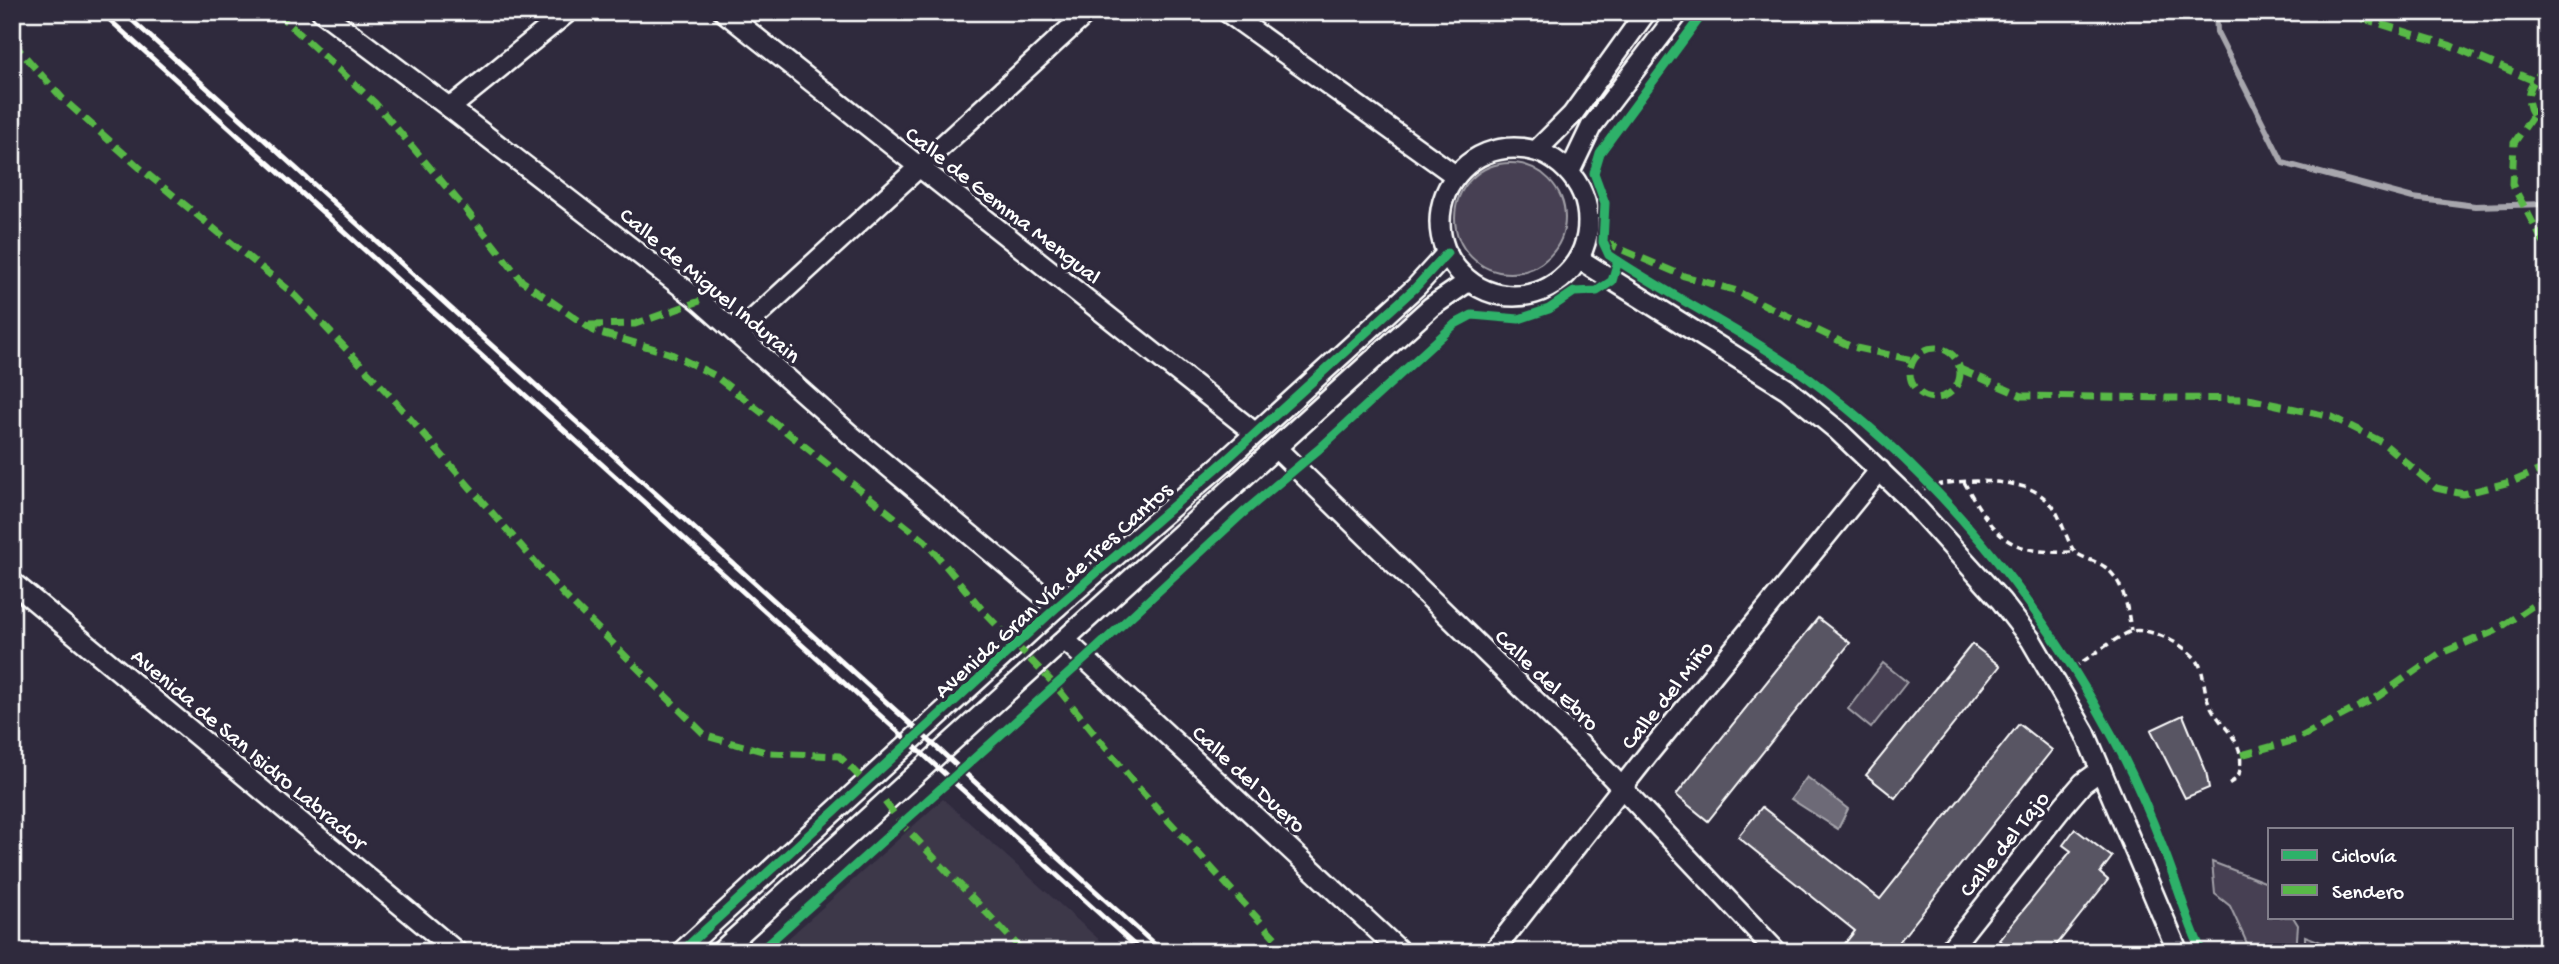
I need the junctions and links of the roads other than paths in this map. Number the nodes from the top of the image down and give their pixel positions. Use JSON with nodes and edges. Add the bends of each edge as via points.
{"nodes":[{"id":1,"x":322,"y":12,"type":"edge"},
{"id":2,"x":568,"y":12,"type":"edge"},
{"id":3,"x":724,"y":12,"type":"edge"},
{"id":4,"x":1088,"y":12,"type":"edge"},
{"id":5,"x":1227,"y":12,"type":"edge"},
{"id":6,"x":1646,"y":12,"type":"edge"},
{"id":7,"x":1679,"y":12,"type":"edge"},
{"id":8,"x":450,"y":108,"type":"junction"},
{"id":9,"x":1537,"y":150,"type":"junction"},
{"id":10,"x":920,"y":167,"type":"junction"},
{"id":11,"x":1570,"y":171,"type":"junction"},
{"id":12,"x":1456,"y":176,"type":"junction"},
{"id":13,"x":1447,"y":253,"type":"junction"},
{"id":14,"x":1579,"y":259,"type":"junction"},
{"id":15,"x":1469,"y":281,"type":"junction"},
{"id":16,"x":737,"y":334,"type":"junction"},
{"id":17,"x":1255,"y":433,"type":"junction"},
{"id":18,"x":1277,"y":449,"type":"junction"},
{"id":19,"x":1880,"y":470,"type":"junction"},
{"id":20,"x":12,"y":582,"type":"edge"},
{"id":21,"x":1057,"y":607,"type":"junction"},
{"id":22,"x":1065,"y":640,"type":"junction"},
{"id":23,"x":2101,"y":770,"type":"junction"},
{"id":24,"x":1623,"y":788,"type":"junction"},
{"id":25,"x":457,"y":952,"type":"edge"},
{"id":26,"x":681,"y":952,"type":"edge"},
{"id":27,"x":720,"y":952,"type":"edge"},
{"id":28,"x":1401,"y":952,"type":"edge"},
{"id":29,"x":1493,"y":952,"type":"edge"},
{"id":30,"x":1777,"y":952,"type":"edge"},
{"id":31,"x":1948,"y":952,"type":"edge"},
{"id":32,"x":2178,"y":952,"type":"edge"}],
"edges":[{"from":1,"to":8,"type":"street","name":"Calle de Miguel Indurain"},
{"from":2,"to":8,"type":"street"},
{"from":3,"to":10,"type":"street","name":"Calle de Gemma Mengual"},
{"from":4,"to":10,"type":"street"},
{"from":5,"to":12,"type":"street"},
{"from":6,"to":9,"type":"street","via":[[1572,115]]},
{"from":7,"to":11,"type":"street","via":[[1591,127]]},
{"from":8,"to":16,"type":"street","name":"Calle de Miguel Indurain"},
{"from":9,"to":11,"type":"street"},
{"from":9,"to":12,"type":"street","via":[[1494,150],[1474,159]]},
{"from":10,"to":16,"type":"street"},
{"from":10,"to":17,"type":"street","name":"Calle de Gemma Mengual"},
{"from":11,"to":14,"type":"street","via":[[1589,211],[1588,233]]},
{"from":12,"to":13,"type":"street","via":[[1441,212]]},
{"from":13,"to":15,"type":"street"},
{"from":13,"to":17,"type":"street","name":"Avenida Gran Vía de Tres Cantos","via":[[1416,287]]},
{"from":14,"to":15,"type":"street","via":[[1552,286],[1532,295],[1488,292]]},
{"from":14,"to":19,"type":"street","via":[[1787,389]]},
{"from":15,"to":18,"type":"street","name":"Avenida Gran Vía de Tres Cantos","via":[[1432,307]]},
{"from":16,"to":21,"type":"street","name":"Calle de Miguel Indurain"},
{"from":17,"to":21,"type":"street","name":"Avenida Gran Vía de Tres Cantos"},
{"from":18,"to":22,"type":"street","name":"Avenida Gran Vía de Tres Cantos"},
{"from":18,"to":24,"type":"street","name":"Calle del Ebro"},
{"from":19,"to":23,"type":"street","via":[[2031,640]]},
{"from":19,"to":24,"type":"street","name":"Calle del Miño"},
{"from":20,"to":25,"type":"street","name":"Avenida de San Isidro Labrador"},
{"from":21,"to":26,"type":"street","name":"Avenida Gran Vía de Tres Cantos"},
{"from":22,"to":27,"type":"street","name":"Avenida Gran Vía de Tres Cantos"},
{"from":22,"to":28,"type":"street","name":"Calle del Duero"},
{"from":23,"to":31,"type":"street","name":"Calle del Tajo","via":[[2065,804]]},
{"from":23,"to":32,"type":"street"},
{"from":24,"to":29,"type":"street","name":"Calle del Miño"},
{"from":24,"to":30,"type":"street","name":"Calle del Ebro"}]}
